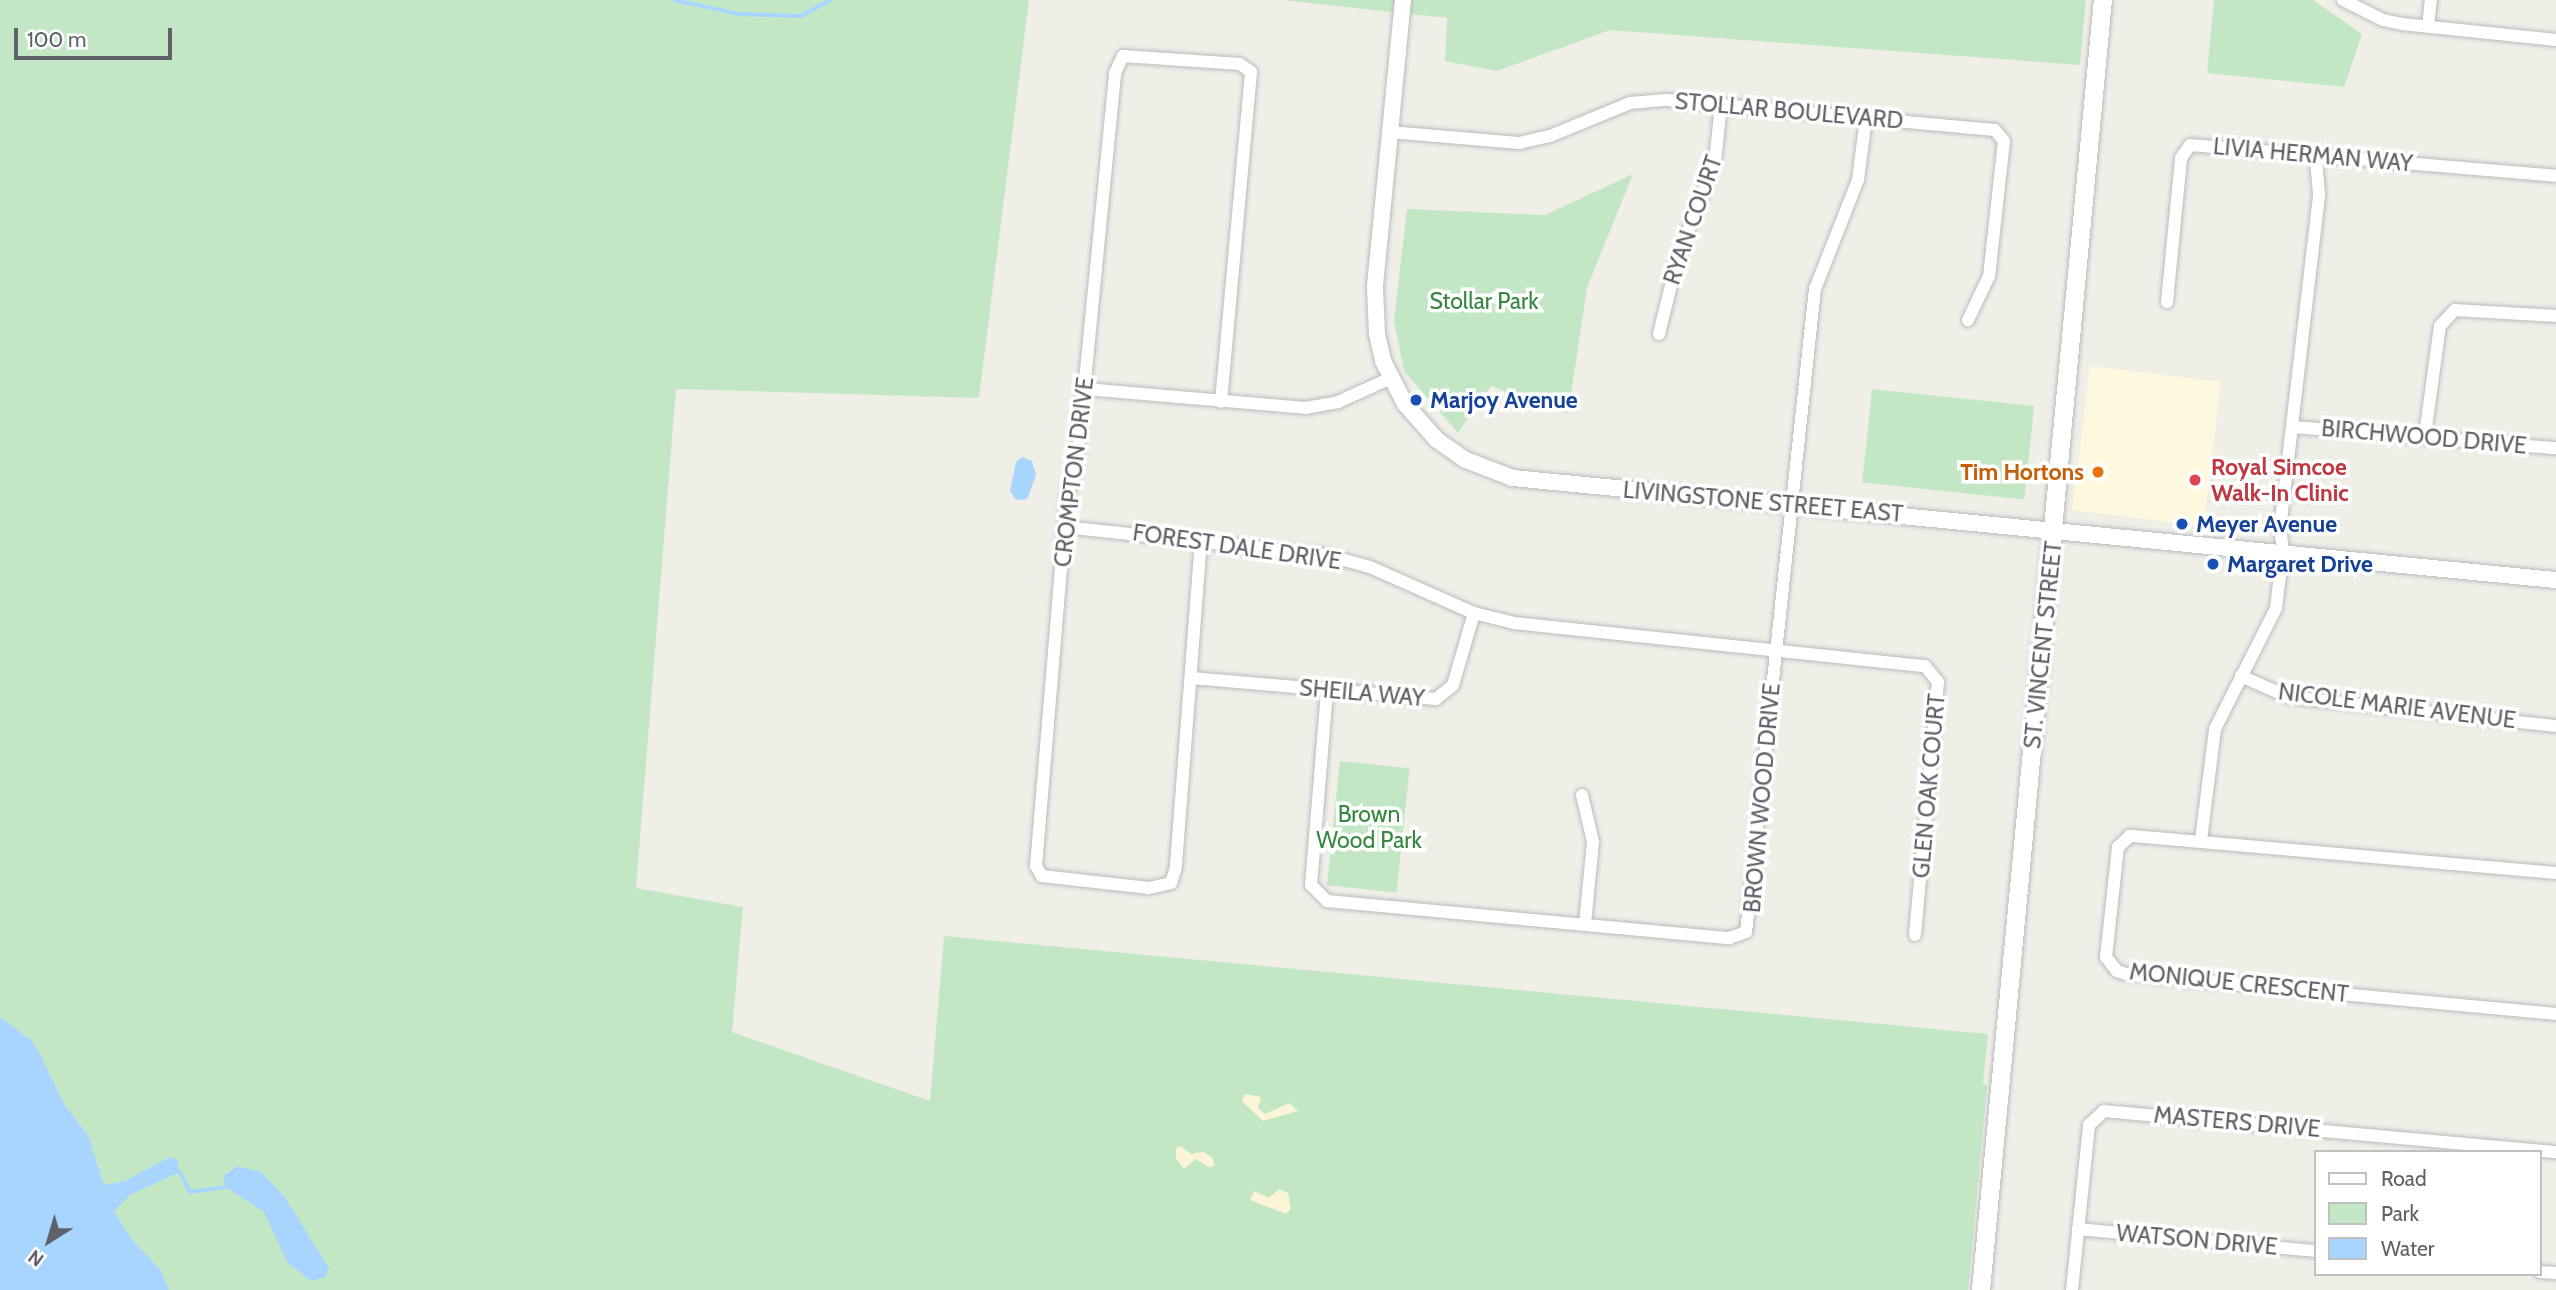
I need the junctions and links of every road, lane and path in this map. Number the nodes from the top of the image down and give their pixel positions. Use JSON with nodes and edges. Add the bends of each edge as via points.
{"nodes":[{"id":1,"x":1403,"y":0,"type":"edge"},
{"id":2,"x":2103,"y":0,"type":"edge"},
{"id":3,"x":2343,"y":0,"type":"edge"},
{"id":4,"x":2431,"y":0,"type":"edge"},
{"id":5,"x":2428,"y":27,"type":"junction"},
{"id":6,"x":2556,"y":40,"type":"edge"},
{"id":7,"x":1721,"y":105,"type":"junction"},
{"id":8,"x":1867,"y":118,"type":"junction"},
{"id":9,"x":1390,"y":132,"type":"junction"},
{"id":10,"x":2316,"y":156,"type":"junction"},
{"id":11,"x":2556,"y":176,"type":"edge"},
{"id":12,"x":2167,"y":302,"type":"dead end"},
{"id":13,"x":2556,"y":316,"type":"edge"},
{"id":14,"x":1968,"y":320,"type":"dead end"},
{"id":15,"x":1659,"y":334,"type":"dead end"},
{"id":16,"x":1391,"y":378,"type":"junction"},
{"id":17,"x":1085,"y":389,"type":"junction"},
{"id":18,"x":1221,"y":402,"type":"junction"},
{"id":19,"x":2293,"y":427,"type":"junction"},
{"id":20,"x":2425,"y":435,"type":"junction"},
{"id":21,"x":2556,"y":448,"type":"edge"},
{"id":22,"x":1790,"y":505,"type":"junction"},
{"id":23,"x":1064,"y":527,"type":"junction"},
{"id":24,"x":2055,"y":528,"type":"junction"},
{"id":25,"x":1201,"y":540,"type":"junction"},
{"id":26,"x":2283,"y":551,"type":"junction"},
{"id":27,"x":2556,"y":580,"type":"edge"},
{"id":28,"x":1474,"y":613,"type":"junction"},
{"id":29,"x":1776,"y":650,"type":"junction"},
{"id":30,"x":2241,"y":676,"type":"junction"},
{"id":31,"x":1191,"y":678,"type":"junction"},
{"id":32,"x":1327,"y":691,"type":"junction"},
{"id":33,"x":2556,"y":726,"type":"edge"},
{"id":34,"x":1582,"y":795,"type":"dead end"},
{"id":35,"x":2201,"y":840,"type":"junction"},
{"id":36,"x":2556,"y":873,"type":"edge"},
{"id":37,"x":1586,"y":923,"type":"junction"},
{"id":38,"x":1915,"y":935,"type":"dead end"},
{"id":39,"x":2556,"y":1014,"type":"edge"},
{"id":40,"x":2534,"y":1150,"type":"edge"},
{"id":41,"x":2078,"y":1229,"type":"junction"},
{"id":42,"x":2314,"y":1251,"type":"edge"},
{"id":43,"x":1980,"y":1290,"type":"edge"},
{"id":44,"x":2072,"y":1290,"type":"edge"}],
"edges":[{"from":1,"to":9,"type":"street","name":"LIVINGSTONE STREET EAST"},
{"from":2,"to":24,"type":"main road","name":"ST. VINCENT STREET"},
{"from":3,"to":5,"type":"street","via":[[2383,20]]},
{"from":4,"to":5,"type":"street"},
{"from":5,"to":6,"type":"street"},
{"from":7,"to":8,"type":"street","name":"STOLLAR BOULEVARD"},
{"from":7,"to":9,"type":"street","name":"STOLLAR BOULEVARD","via":[[1667,100],[1630,103],[1550,136],[1519,143]]},
{"from":7,"to":15,"type":"street","name":"RYAN COURT","via":[[1715,162],[1678,257]]},
{"from":8,"to":14,"type":"street","name":"STOLLAR BOULEVARD","via":[[1988,128],[2004,141],[1989,276]]},
{"from":8,"to":22,"type":"street","name":"BROWN WOOD DRIVE","via":[[1858,180],[1815,289]]},
{"from":9,"to":16,"type":"street","name":"LIVINGSTONE STREET EAST","via":[[1375,303],[1378,342]]},
{"from":10,"to":11,"type":"street","name":"LIVIA HERMAN WAY"},
{"from":10,"to":12,"type":"street","name":"LIVIA HERMAN WAY","via":[[2197,144],[2186,148],[2181,156]]},
{"from":10,"to":19,"type":"street","via":[[2319,194]]},
{"from":13,"to":20,"type":"street","via":[[2455,310],[2440,326]]},
{"from":16,"to":18,"type":"street","via":[[1323,407]]},
{"from":16,"to":22,"type":"street","name":"LIVINGSTONE STREET EAST","via":[[1414,417],[1437,440],[1495,473]]},
{"from":17,"to":18,"type":"street"},
{"from":17,"to":18,"type":"street","name":"CROMPTON DRIVE","via":[[1117,63],[1134,54],[1231,63],[1247,66],[1252,80]]},
{"from":17,"to":23,"type":"street","name":"CROMPTON DRIVE"},
{"from":19,"to":20,"type":"street","name":"BIRCHWOOD DRIVE"},
{"from":19,"to":26,"type":"street","via":[[2280,528]]},
{"from":20,"to":21,"type":"street","name":"BIRCHWOOD DRIVE"},
{"from":22,"to":24,"type":"street","name":"LIVINGSTONE STREET EAST"},
{"from":22,"to":29,"type":"street","name":"BROWN WOOD DRIVE"},
{"from":23,"to":25,"type":"street","name":"FOREST DALE DRIVE"},
{"from":23,"to":31,"type":"street","name":"CROMPTON DRIVE","via":[[1036,866],[1042,876],[1149,888],[1171,883]]},
{"from":24,"to":26,"type":"street","name":"LIVINGSTONE STREET EAST"},
{"from":24,"to":43,"type":"main road","name":"ST. VINCENT STREET"},
{"from":25,"to":28,"type":"street","name":"FOREST DALE DRIVE","via":[[1344,560]]},
{"from":25,"to":31,"type":"street","name":"CROMPTON DRIVE"},
{"from":26,"to":27,"type":"street","name":"LIVINGSTONE STREET EAST"},
{"from":26,"to":30,"type":"street","via":[[2274,616]]},
{"from":28,"to":29,"type":"street","name":"FOREST DALE DRIVE","via":[[1538,627]]},
{"from":28,"to":32,"type":"street","name":"SHEILA WAY","via":[[1453,685],[1436,699]]},
{"from":29,"to":37,"type":"street","name":"BROWN WOOD DRIVE","via":[[1746,932],[1730,938]]},
{"from":29,"to":38,"type":"street","name":"GLEN OAK COURT","via":[[1909,662],[1925,666],[1938,682]]},
{"from":30,"to":33,"type":"street","name":"NICOLE MARIE AVENUE","via":[[2288,697]]},
{"from":30,"to":35,"type":"street","via":[[2214,729]]},
{"from":31,"to":32,"type":"street","name":"SHEILA WAY"},
{"from":32,"to":37,"type":"street","name":"BROWN WOOD DRIVE","via":[[1311,885],[1317,895],[1327,901]]},
{"from":34,"to":37,"type":"street","via":[[1593,842]]},
{"from":35,"to":36,"type":"street","name":"MONIQUE CRESCENT"},
{"from":35,"to":39,"type":"street","name":"MONIQUE CRESCENT","via":[[2140,835],[2121,840],[2106,957],[2117,971]]},
{"from":40,"to":41,"type":"street","name":"MASTERS DRIVE","via":[[2104,1111],[2089,1125]]},
{"from":41,"to":42,"type":"street","name":"WATSON DRIVE"},
{"from":41,"to":44,"type":"street","name":"MASTERS DRIVE"}]}
